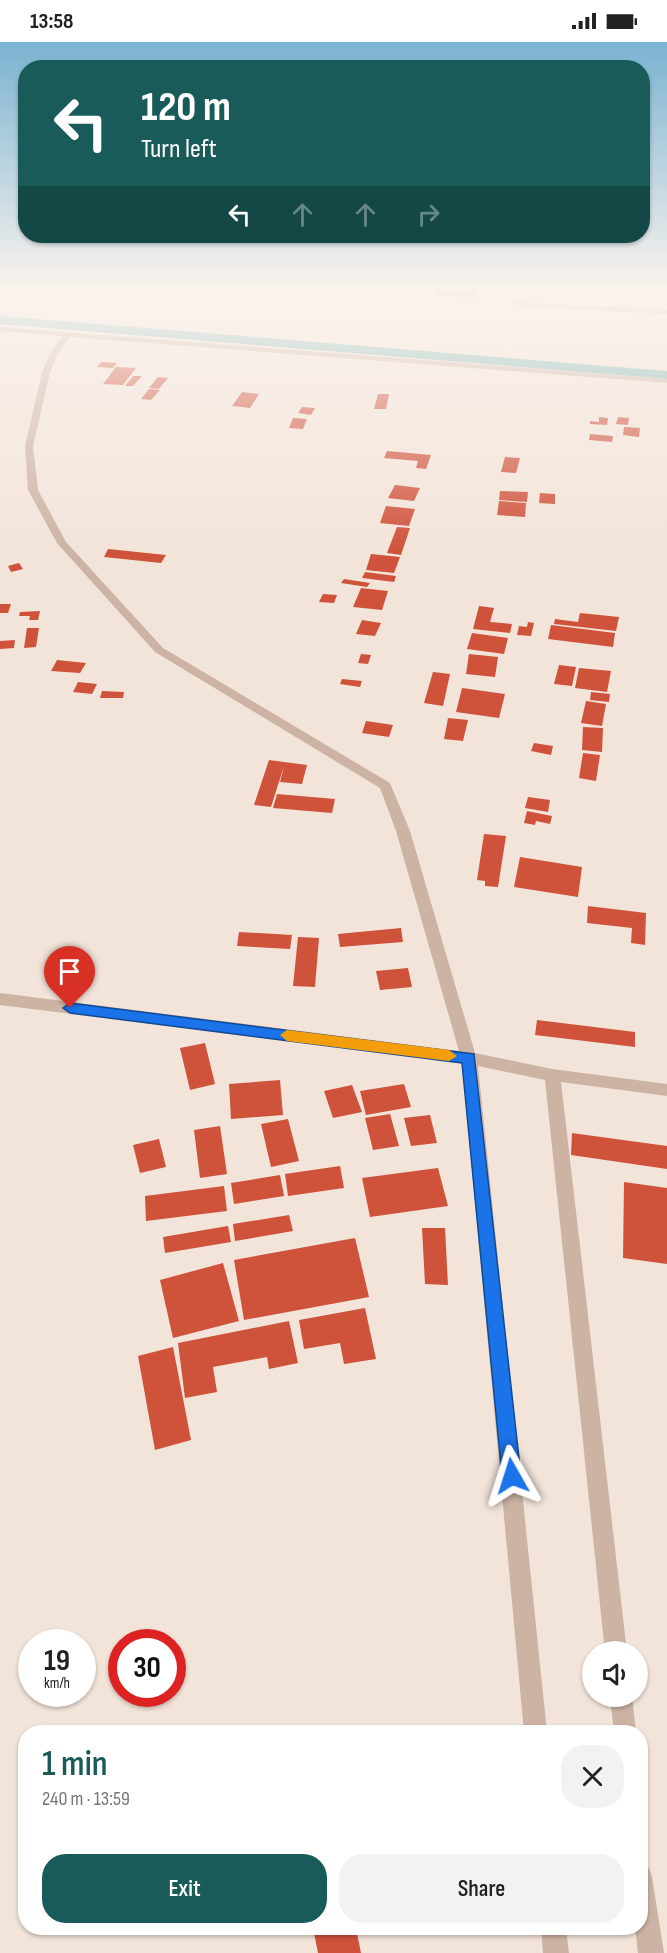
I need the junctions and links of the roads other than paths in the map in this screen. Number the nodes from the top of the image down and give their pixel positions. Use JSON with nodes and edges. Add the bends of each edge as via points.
{"nodes":[{"id":1,"x":46,"y":374,"type":"edge"},
{"id":2,"x":585,"y":374,"type":"edge"},
{"id":3,"x":667,"y":381,"type":"edge"},
{"id":4,"x":0,"y":999,"type":"edge"},
{"id":5,"x":469,"y":1058,"type":"junction"},
{"id":6,"x":552,"y":1075,"type":"junction"},
{"id":7,"x":667,"y":1090,"type":"edge"},
{"id":8,"x":615,"y":1641,"type":"edge"},
{"id":9,"x":622,"y":1707,"type":"edge"},
{"id":10,"x":535,"y":1725,"type":"edge"},
{"id":11,"x":624,"y":1725,"type":"edge"},
{"id":12,"x":648,"y":1932,"type":"edge"},
{"id":13,"x":555,"y":1935,"type":"edge"},
{"id":14,"x":556,"y":1953,"type":"edge"},
{"id":15,"x":651,"y":1953,"type":"edge"}],
"edges":[{"from":1,"to":5,"type":"street","via":[[29,446],[33,490],[62,543],[159,650],[386,786],[403,831]]},
{"from":2,"to":3,"type":"street"},
{"from":4,"to":5,"type":"street"},
{"from":5,"to":6,"type":"street"},
{"from":5,"to":10,"type":"street"},
{"from":6,"to":7,"type":"street"},
{"from":6,"to":8,"type":"street"},
{"from":9,"to":11,"type":"street"},
{"from":12,"to":15,"type":"street"},
{"from":13,"to":14,"type":"street"}]}
